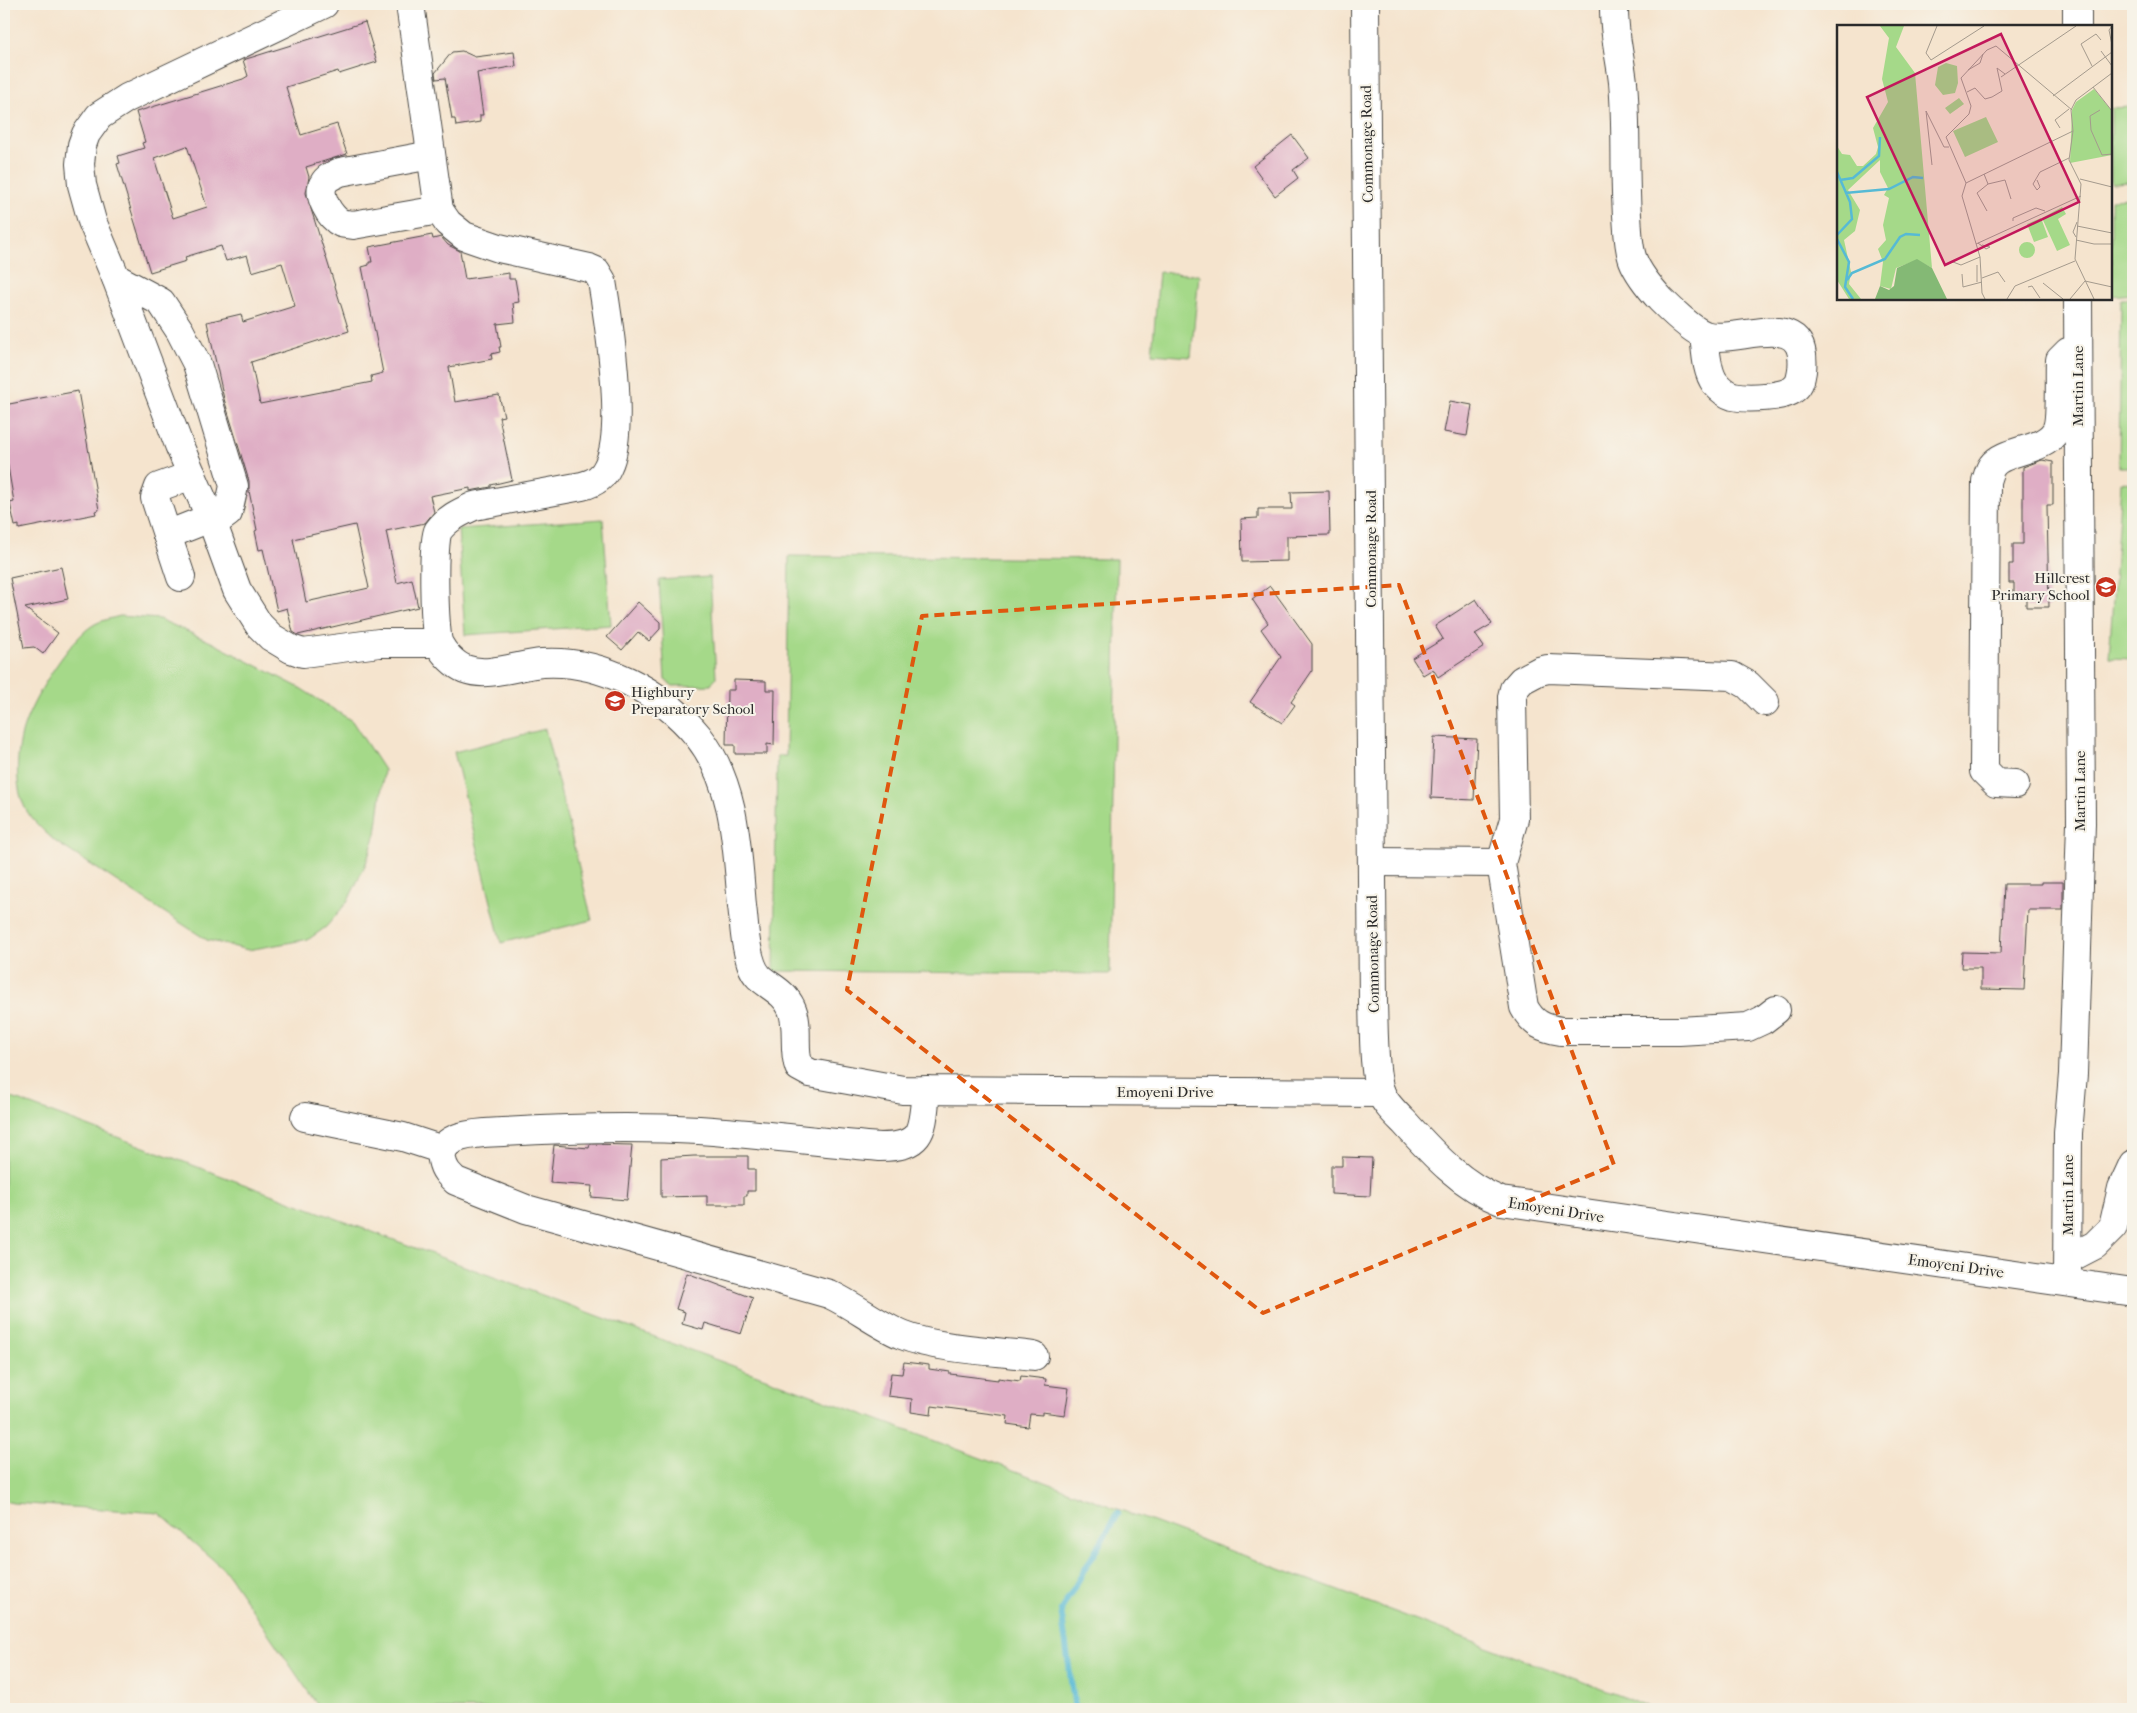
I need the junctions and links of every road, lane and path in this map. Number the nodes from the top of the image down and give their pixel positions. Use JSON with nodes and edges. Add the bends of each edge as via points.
{"nodes":[{"id":1,"x":324,"y":4,"type":"edge"},
{"id":2,"x":410,"y":4,"type":"edge"},
{"id":3,"x":1365,"y":4,"type":"edge"},
{"id":4,"x":1614,"y":4,"type":"edge"},
{"id":5,"x":2077,"y":4,"type":"edge"},
{"id":6,"x":2077,"y":25,"type":"edge"},
{"id":7,"x":431,"y":155,"type":"junction"},
{"id":8,"x":439,"y":210,"type":"junction"},
{"id":9,"x":116,"y":278,"type":"junction"},
{"id":10,"x":2078,"y":300,"type":"edge"},
{"id":11,"x":1704,"y":335,"type":"dead end"},
{"id":12,"x":2078,"y":351,"type":"junction"},
{"id":13,"x":192,"y":475,"type":"junction"},
{"id":14,"x":212,"y":521,"type":"junction"},
{"id":15,"x":167,"y":535,"type":"junction"},
{"id":16,"x":181,"y":577,"type":"dead end"},
{"id":17,"x":438,"y":643,"type":"junction"},
{"id":18,"x":1765,"y":702,"type":"dead end"},
{"id":19,"x":2015,"y":784,"type":"dead end"},
{"id":20,"x":1372,"y":862,"type":"junction"},
{"id":21,"x":1501,"y":863,"type":"junction"},
{"id":22,"x":1776,"y":1010,"type":"dead end"},
{"id":23,"x":926,"y":1090,"type":"junction"},
{"id":24,"x":1381,"y":1093,"type":"junction"},
{"id":25,"x":305,"y":1117,"type":"dead end"},
{"id":26,"x":443,"y":1150,"type":"junction"},
{"id":27,"x":2133,"y":1164,"type":"edge"},
{"id":28,"x":2123,"y":1228,"type":"edge"},
{"id":29,"x":2068,"y":1271,"type":"junction"},
{"id":30,"x":2133,"y":1292,"type":"edge"},
{"id":31,"x":1034,"y":1356,"type":"dead end"}],
"edges":[{"from":1,"to":9,"type":"street","via":[[127,98],[99,116],[90,127],[82,145],[82,185],[92,221]]},
{"from":2,"to":7,"type":"street"},
{"from":3,"to":20,"type":"street","name":"Commonage Road"},
{"from":4,"to":11,"type":"street","via":[[1613,25],[1623,82],[1626,196],[1633,260],[1661,300]]},
{"from":5,"to":6,"type":"street"},
{"from":7,"to":8,"type":"street"},
{"from":7,"to":8,"type":"street","via":[[340,172],[326,179],[322,192],[328,210],[341,223],[353,225]]},
{"from":8,"to":17,"type":"street","via":[[448,223],[464,236],[499,248],[581,266],[598,274],[602,280],[611,338],[615,406],[614,449],[598,480],[582,486],[474,506],[458,513],[438,532],[434,549]]},
{"from":9,"to":13,"type":"street"},
{"from":9,"to":14,"type":"street","via":[[161,302],[197,364],[234,486],[228,513]]},
{"from":10,"to":12,"type":"street","name":"Martin Lane"},
{"from":12,"to":19,"type":"street","via":[[2068,352],[2060,360],[2055,433],[2045,442],[1992,465],[1986,481],[1984,771],[1996,783]]},
{"from":12,"to":29,"type":"street","name":"Martin Lane","via":[[2081,823],[2073,1074],[2068,1133]]},
{"from":13,"to":14,"type":"street"},
{"from":13,"to":15,"type":"street","via":[[159,487],[156,492]]},
{"from":14,"to":15,"type":"street"},
{"from":14,"to":17,"type":"street","via":[[237,590],[259,625],[279,643],[303,653],[379,643]]},
{"from":15,"to":16,"type":"street"},
{"from":17,"to":23,"type":"street","name":"Emoyeni Drive","via":[[453,662],[474,671],[543,663],[604,670],[632,681],[685,721],[713,758],[726,790],[734,821],[746,945],[753,969],[790,1004],[794,1014],[798,1067],[810,1073],[903,1090]]},
{"from":18,"to":21,"type":"street","via":[[1748,685],[1732,676],[1601,669],[1548,669],[1532,674],[1518,685],[1512,697],[1514,819]]},
{"from":20,"to":21,"type":"street"},
{"from":20,"to":24,"type":"street","name":"Commonage Road","via":[[1375,1054]]},
{"from":21,"to":22,"type":"street","via":[[1524,1007],[1537,1024],[1561,1031],[1679,1031],[1748,1027]]},
{"from":23,"to":24,"type":"street","name":"Emoyeni Drive"},
{"from":23,"to":26,"type":"street","via":[[919,1132],[913,1142],[900,1147],[699,1130],[622,1129],[468,1134],[448,1143]]},
{"from":24,"to":29,"type":"street","name":"Emoyeni Drive","via":[[1436,1157],[1484,1195],[1501,1201]]},
{"from":25,"to":26,"type":"street","via":[[403,1136]]},
{"from":26,"to":31,"type":"street","via":[[444,1167],[456,1181],[526,1209],[829,1294],[885,1326],[920,1341]]},
{"from":27,"to":28,"type":"street","via":[[2122,1188]]},
{"from":28,"to":29,"type":"street","via":[[2095,1245]]},
{"from":29,"to":30,"type":"street","name":"Emoyeni Drive"}]}
